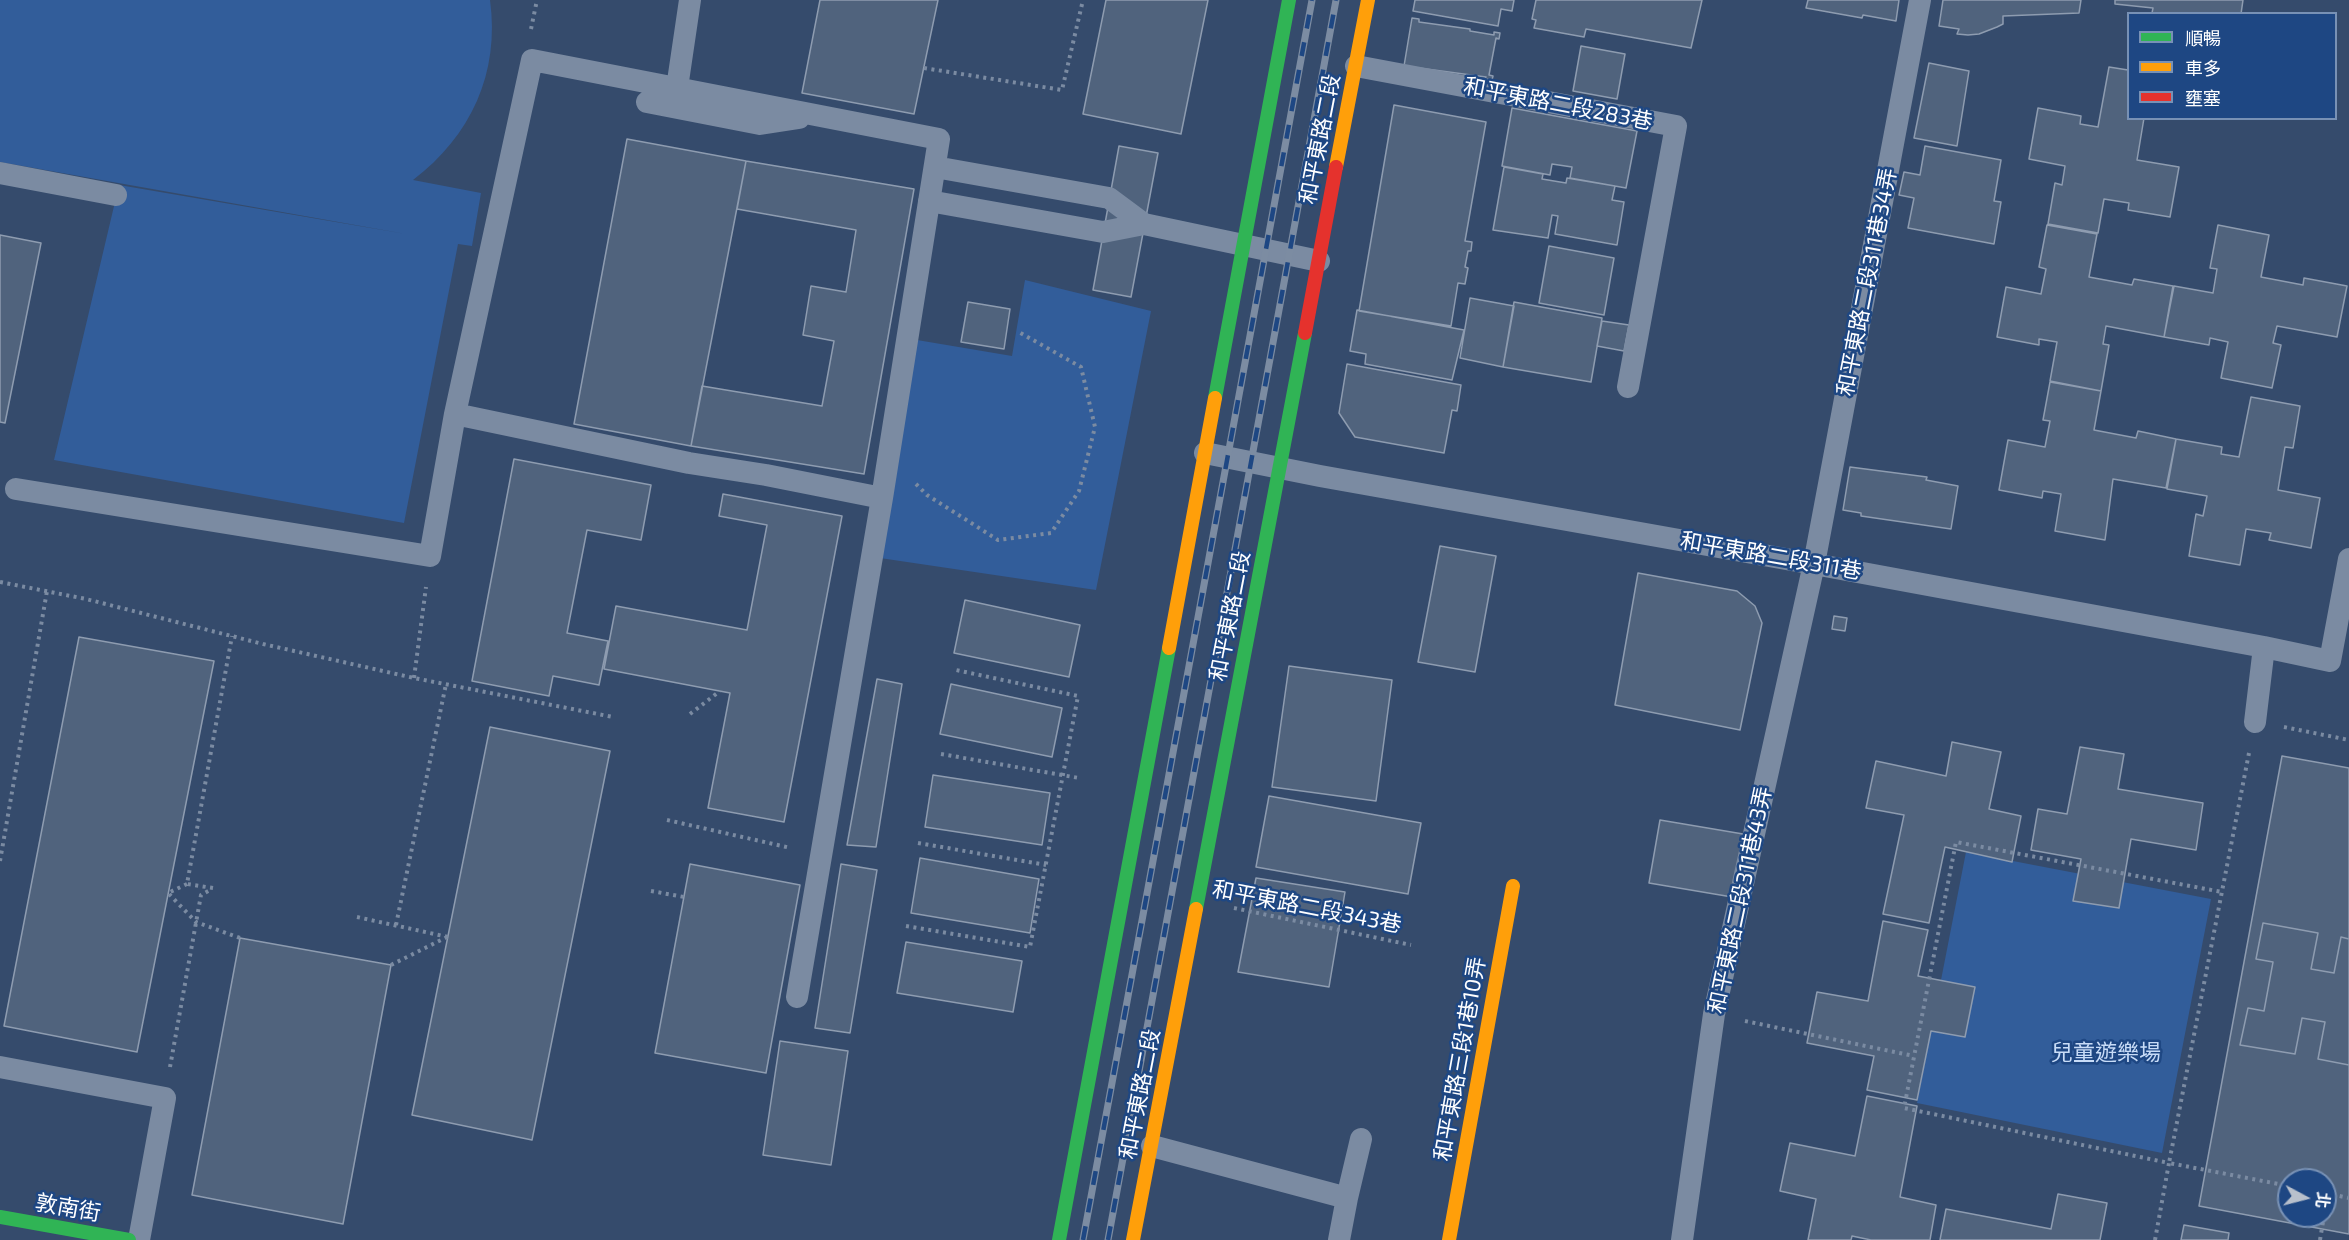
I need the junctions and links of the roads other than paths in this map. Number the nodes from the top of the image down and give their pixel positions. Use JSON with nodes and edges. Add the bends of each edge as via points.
{"nodes":[{"id":1,"x":690,"y":0,"type":"edge"},
{"id":2,"x":1290,"y":0,"type":"edge"},
{"id":3,"x":1368,"y":0,"type":"edge"},
{"id":4,"x":1920,"y":0,"type":"edge"},
{"id":5,"x":1356,"y":66,"type":"junction"},
{"id":6,"x":677,"y":88,"type":"junction"},
{"id":7,"x":647,"y":102,"type":"dead end"},
{"id":8,"x":815,"y":115,"type":"junction"},
{"id":9,"x":935,"y":167,"type":"junction"},
{"id":10,"x":0,"y":173,"type":"edge"},
{"id":11,"x":116,"y":195,"type":"dead end"},
{"id":12,"x":929,"y":201,"type":"junction"},
{"id":13,"x":1144,"y":224,"type":"junction"},
{"id":14,"x":1244,"y":245,"type":"junction"},
{"id":15,"x":1319,"y":261,"type":"junction"},
{"id":16,"x":1628,"y":387,"type":"dead end"},
{"id":17,"x":454,"y":414,"type":"junction"},
{"id":18,"x":626,"y":438,"type":"dead end"},
{"id":19,"x":1205,"y":453,"type":"junction"},
{"id":20,"x":1279,"y":468,"type":"junction"},
{"id":21,"x":766,"y":475,"type":"junction"},
{"id":22,"x":16,"y":489,"type":"dead end"},
{"id":23,"x":882,"y":498,"type":"junction"},
{"id":24,"x":2349,"y":559,"type":"edge"},
{"id":25,"x":1814,"y":564,"type":"junction"},
{"id":26,"x":2264,"y":647,"type":"junction"},
{"id":27,"x":2255,"y":722,"type":"road end"},
{"id":28,"x":1513,"y":886,"type":"dead end"},
{"id":29,"x":797,"y":997,"type":"dead end"},
{"id":30,"x":0,"y":1067,"type":"edge"},
{"id":31,"x":1361,"y":1139,"type":"dead end"},
{"id":32,"x":1152,"y":1146,"type":"junction"},
{"id":33,"x":1347,"y":1198,"type":"junction"},
{"id":34,"x":0,"y":1217,"type":"edge"},
{"id":35,"x":129,"y":1240,"type":"edge"},
{"id":36,"x":139,"y":1240,"type":"edge"},
{"id":37,"x":1059,"y":1240,"type":"edge"},
{"id":38,"x":1134,"y":1240,"type":"edge"},
{"id":39,"x":1339,"y":1240,"type":"edge"},
{"id":40,"x":1449,"y":1240,"type":"edge"},
{"id":41,"x":1682,"y":1240,"type":"edge"}],
"edges":[{"from":1,"to":6,"type":"lane"},
{"from":2,"to":14,"type":"main road"},
{"from":3,"to":5,"type":"main road","name":"和平東路二段"},
{"from":4,"to":25,"type":"lane","name":"和平東路二段311巷34弄"},
{"from":5,"to":15,"type":"main road","name":"和平東路二段"},
{"from":5,"to":16,"type":"lane","name":"和平東路二段283巷","via":[[1676,126]]},
{"from":6,"to":8,"type":"lane"},
{"from":6,"to":17,"type":"lane","via":[[532,60]]},
{"from":7,"to":8,"type":"lane","via":[[760,124]]},
{"from":8,"to":9,"type":"lane","via":[[939,139]]},
{"from":9,"to":12,"type":"lane"},
{"from":9,"to":13,"type":"lane","via":[[1109,198]]},
{"from":10,"to":11,"type":"lane"},
{"from":12,"to":13,"type":"lane","via":[[1103,232]]},
{"from":12,"to":23,"type":"lane"},
{"from":13,"to":14,"type":"lane"},
{"from":14,"to":15,"type":"lane"},
{"from":14,"to":19,"type":"main road"},
{"from":15,"to":20,"type":"main road","name":"和平東路二段"},
{"from":17,"to":21,"type":"lane"},
{"from":17,"to":22,"type":"lane","via":[[430,556]]},
{"from":18,"to":21,"type":"lane","via":[[744,460]]},
{"from":19,"to":20,"type":"lane","name":"和平東路二段311巷"},
{"from":19,"to":37,"type":"main road"},
{"from":20,"to":25,"type":"lane","name":"和平東路二段311巷"},
{"from":20,"to":32,"type":"main road","name":"和平東路二段"},
{"from":21,"to":23,"type":"lane"},
{"from":23,"to":29,"type":"lane"},
{"from":24,"to":26,"type":"lane","name":"和平東路二段311巷","via":[[2330,661]]},
{"from":25,"to":26,"type":"lane","name":"和平東路二段311巷"},
{"from":25,"to":41,"type":"lane","name":"和平東路二段311巷43弄","via":[[1714,1014]]},
{"from":26,"to":27,"type":"lane"},
{"from":28,"to":40,"type":"main road","name":"和平東路三段1巷10弄"},
{"from":30,"to":36,"type":"lane","via":[[165,1098]]},
{"from":31,"to":33,"type":"lane"},
{"from":32,"to":33,"type":"lane"},
{"from":32,"to":38,"type":"main road","name":"和平東路二段"},
{"from":33,"to":39,"type":"lane"},
{"from":34,"to":35,"type":"main road","name":"敦南街"}]}
